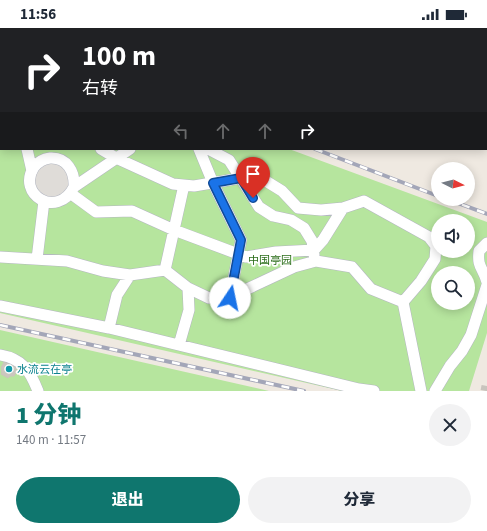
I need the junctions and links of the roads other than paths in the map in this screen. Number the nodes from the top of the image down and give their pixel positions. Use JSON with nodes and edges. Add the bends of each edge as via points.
{"nodes":[{"id":1,"x":27,"y":150,"type":"edge"},
{"id":2,"x":103,"y":150,"type":"edge"},
{"id":3,"x":128,"y":150,"type":"edge"},
{"id":4,"x":199,"y":150,"type":"edge"},
{"id":5,"x":210,"y":150,"type":"edge"},
{"id":6,"x":116,"y":158,"type":"junction"},
{"id":7,"x":32,"y":171,"type":"junction"},
{"id":8,"x":241,"y":178,"type":"junction"},
{"id":9,"x":213,"y":183,"type":"junction"},
{"id":10,"x":184,"y":185,"type":"junction"},
{"id":11,"x":72,"y":190,"type":"junction"},
{"id":12,"x":44,"y":201,"type":"junction"},
{"id":13,"x":342,"y":208,"type":"junction"},
{"id":14,"x":174,"y":230,"type":"junction"},
{"id":15,"x":487,"y":243,"type":"edge"},
{"id":16,"x":238,"y":254,"type":"junction"},
{"id":17,"x":315,"y":256,"type":"junction"},
{"id":18,"x":0,"y":257,"type":"edge"},
{"id":19,"x":38,"y":259,"type":"junction"},
{"id":20,"x":165,"y":270,"type":"junction"},
{"id":21,"x":130,"y":275,"type":"junction"},
{"id":22,"x":487,"y":282,"type":"edge"},
{"id":23,"x":487,"y":285,"type":"edge"},
{"id":24,"x":188,"y":288,"type":"junction"},
{"id":25,"x":230,"y":298,"type":"junction"},
{"id":26,"x":403,"y":302,"type":"junction"},
{"id":27,"x":0,"y":306,"type":"edge"},
{"id":28,"x":109,"y":328,"type":"junction"},
{"id":29,"x":179,"y":345,"type":"junction"},
{"id":30,"x":0,"y":355,"type":"edge"},
{"id":31,"x":38,"y":391,"type":"edge"},
{"id":32,"x":374,"y":391,"type":"edge"},
{"id":33,"x":421,"y":391,"type":"edge"},
{"id":34,"x":435,"y":391,"type":"edge"}],
"edges":[{"from":1,"to":7,"type":"lane"},
{"from":2,"to":6,"type":"lane"},
{"from":3,"to":6,"type":"lane"},
{"from":4,"to":9,"type":"lane"},
{"from":5,"to":8,"type":"lane","via":[[229,160]]},
{"from":6,"to":10,"type":"lane","via":[[173,184]]},
{"from":6,"to":11,"type":"lane"},
{"from":7,"to":11,"type":"lane","via":[[36,165],[48,158],[62,160],[73,172]]},
{"from":7,"to":12,"type":"lane","via":[[30,185],[38,198]]},
{"from":8,"to":9,"type":"lane"},
{"from":8,"to":13,"type":"lane","via":[[261,178],[282,191],[298,208]]},
{"from":8,"to":17,"type":"lane","via":[[259,207],[273,216],[290,220],[304,228],[312,241]]},
{"from":9,"to":10,"type":"lane"},
{"from":9,"to":16,"type":"lane","via":[[241,240]]},
{"from":10,"to":14,"type":"lane"},
{"from":11,"to":12,"type":"lane","via":[[65,199],[58,202]]},
{"from":11,"to":14,"type":"lane","via":[[96,212],[132,211]]},
{"from":12,"to":19,"type":"lane"},
{"from":13,"to":17,"type":"lane"},
{"from":13,"to":26,"type":"lane","via":[[364,201],[429,237],[436,246],[435,259]]},
{"from":14,"to":16,"type":"lane"},
{"from":14,"to":20,"type":"lane"},
{"from":15,"to":22,"type":"lane","via":[[479,251],[478,263]]},
{"from":16,"to":17,"type":"lane","via":[[246,257],[276,252]]},
{"from":16,"to":25,"type":"lane"},
{"from":17,"to":25,"type":"lane"},
{"from":17,"to":26,"type":"lane","via":[[352,267],[371,289]]},
{"from":18,"to":19,"type":"lane"},
{"from":19,"to":21,"type":"lane","via":[[67,260],[103,271]]},
{"from":20,"to":21,"type":"lane"},
{"from":20,"to":24,"type":"lane"},
{"from":21,"to":28,"type":"lane","via":[[117,295]]},
{"from":23,"to":34,"type":"lane","via":[[472,334]]},
{"from":24,"to":25,"type":"lane","via":[[209,298]]},
{"from":24,"to":29,"type":"lane","via":[[189,310]]},
{"from":26,"to":33,"type":"lane"},
{"from":27,"to":28,"type":"lane"},
{"from":28,"to":29,"type":"lane"},
{"from":29,"to":32,"type":"lane"},
{"from":30,"to":31,"type":"lane","via":[[22,364],[30,373]]}]}
